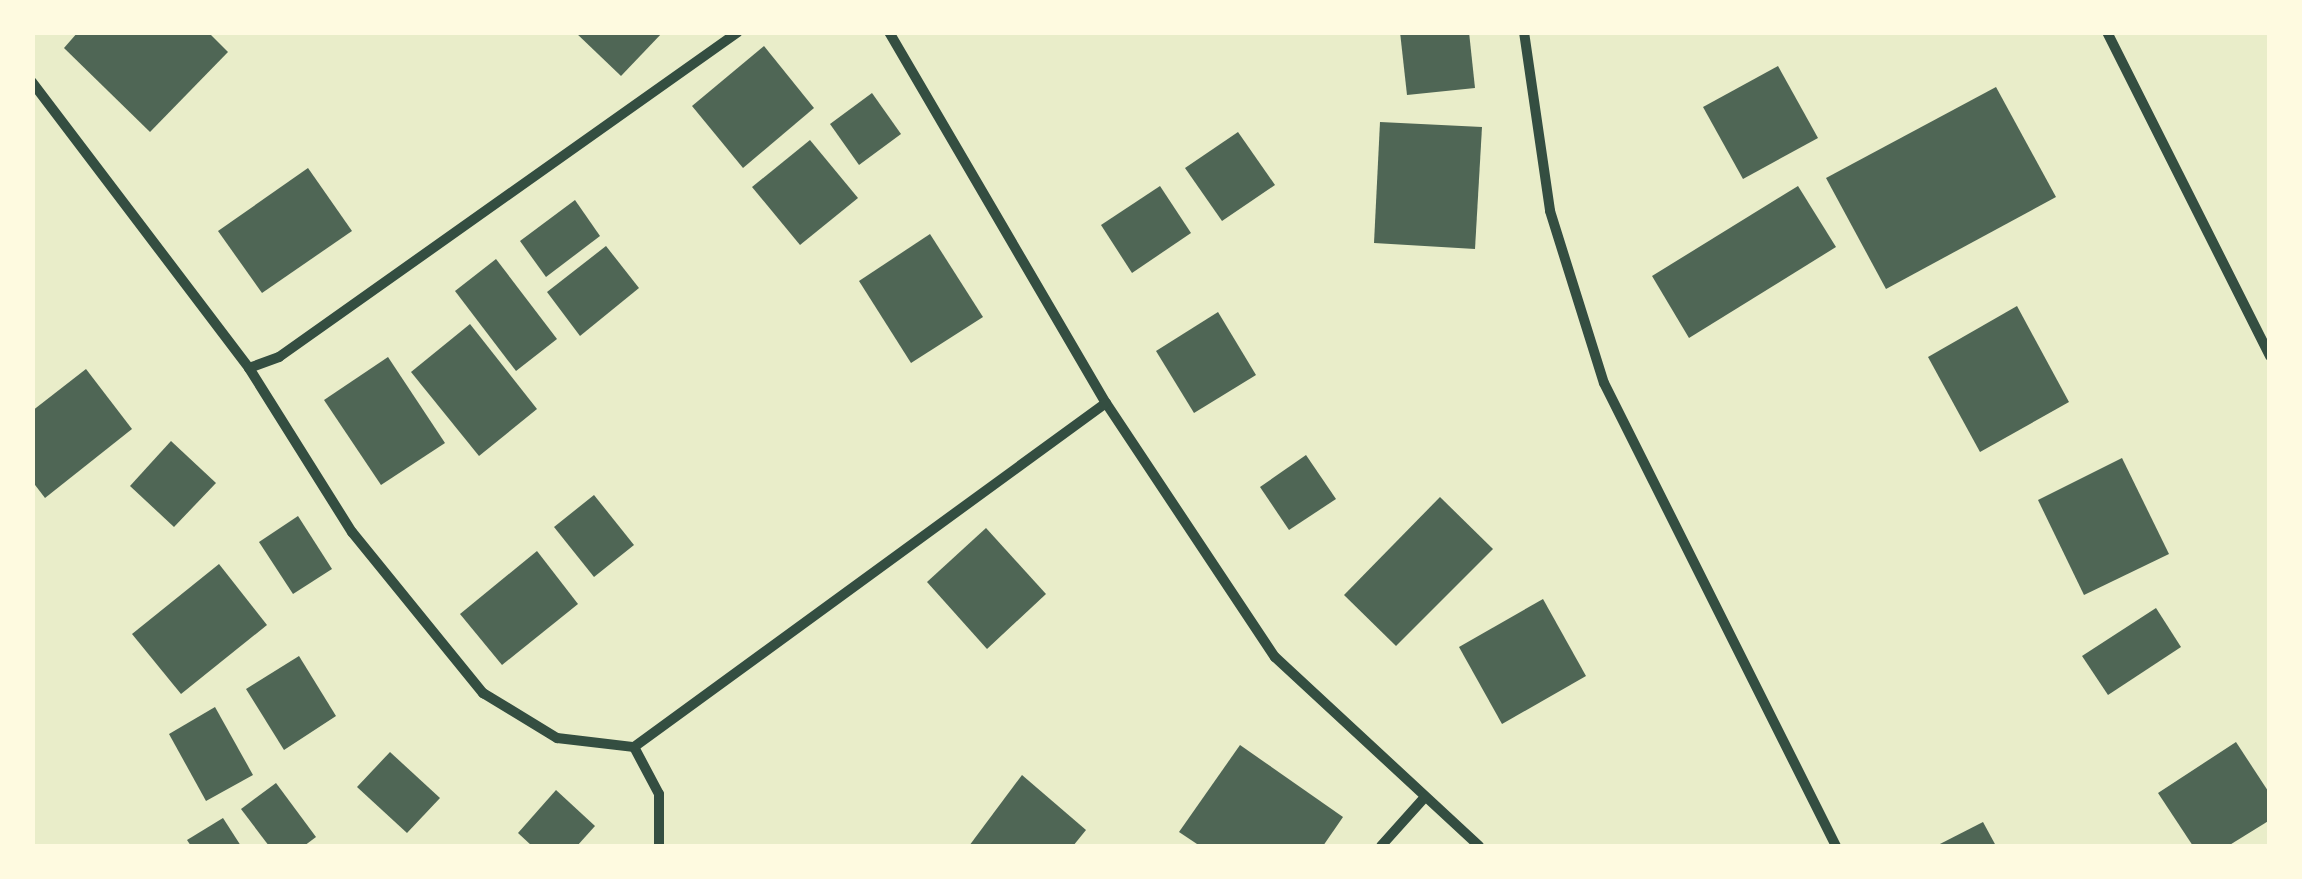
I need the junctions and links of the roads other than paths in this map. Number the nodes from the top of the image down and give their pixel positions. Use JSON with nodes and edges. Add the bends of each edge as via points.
{"nodes":[{"id":1,"x":738,"y":32,"type":"edge"},
{"id":2,"x":889,"y":32,"type":"edge"},
{"id":3,"x":1524,"y":32,"type":"edge"},
{"id":4,"x":2107,"y":32,"type":"edge"},
{"id":5,"x":32,"y":82,"type":"edge"},
{"id":6,"x":2270,"y":356,"type":"edge"},
{"id":7,"x":249,"y":368,"type":"junction"},
{"id":8,"x":1106,"y":403,"type":"junction"},
{"id":9,"x":634,"y":747,"type":"junction"},
{"id":10,"x":1425,"y":797,"type":"junction"},
{"id":11,"x":660,"y":846,"type":"edge"},
{"id":12,"x":1381,"y":846,"type":"edge"},
{"id":13,"x":1479,"y":846,"type":"edge"},
{"id":14,"x":1836,"y":846,"type":"edge"}],
"edges":[{"from":1,"to":7,"type":"street","via":[[279,357]]},
{"from":2,"to":8,"type":"street"},
{"from":3,"to":14,"type":"street","via":[[1550,211],[1604,383]]},
{"from":4,"to":6,"type":"street"},
{"from":5,"to":7,"type":"street"},
{"from":7,"to":9,"type":"street","via":[[352,532],[482,694],[557,738]]},
{"from":8,"to":9,"type":"street"},
{"from":8,"to":10,"type":"street","via":[[1274,657]]},
{"from":9,"to":11,"type":"street","via":[[659,794]]},
{"from":10,"to":12,"type":"street"},
{"from":10,"to":13,"type":"street"}]}
